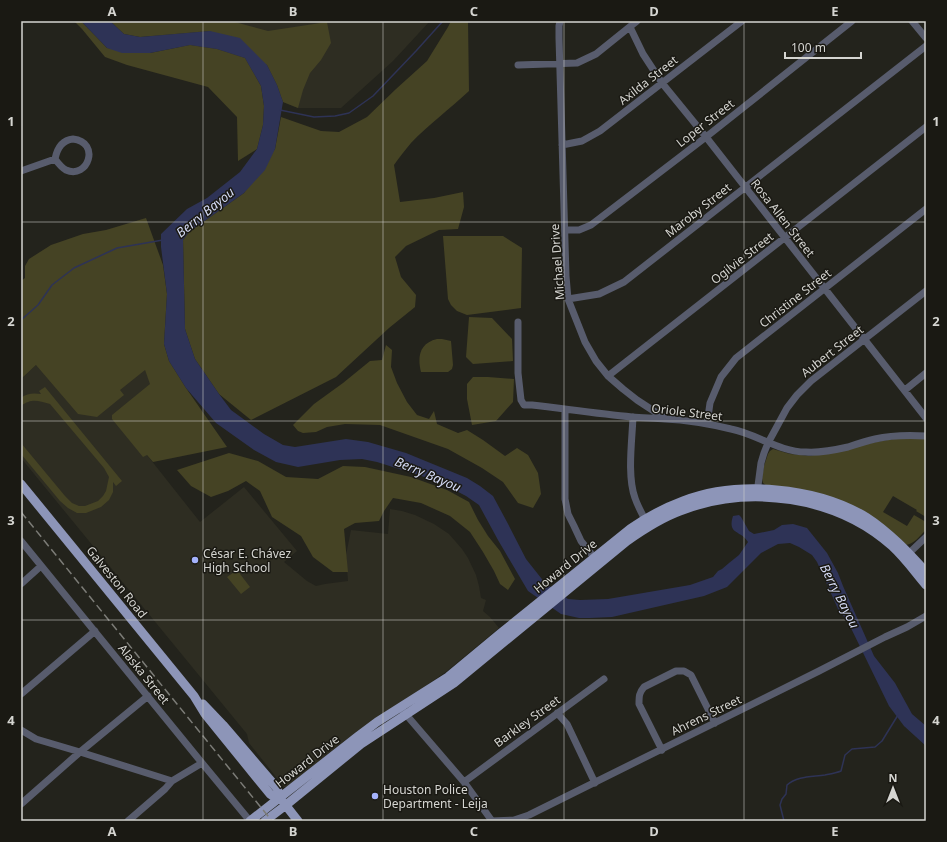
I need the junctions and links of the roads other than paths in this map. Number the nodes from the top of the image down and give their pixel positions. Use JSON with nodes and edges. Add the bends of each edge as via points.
{"nodes":[{"id":1,"x":560,"y":21,"type":"edge"},
{"id":2,"x":637,"y":21,"type":"edge"},
{"id":3,"x":742,"y":21,"type":"edge"},
{"id":4,"x":852,"y":21,"type":"edge"},
{"id":5,"x":912,"y":21,"type":"edge"},
{"id":6,"x":630,"y":27,"type":"junction"},
{"id":7,"x":926,"y":38,"type":"edge"},
{"id":8,"x":926,"y":46,"type":"edge"},
{"id":9,"x":560,"y":64,"type":"junction"},
{"id":10,"x":518,"y":65,"type":"dead end"},
{"id":11,"x":662,"y":83,"type":"junction"},
{"id":12,"x":926,"y":127,"type":"edge"},
{"id":13,"x":706,"y":137,"type":"junction"},
{"id":14,"x":562,"y":145,"type":"junction"},
{"id":15,"x":54,"y":160,"type":"junction"},
{"id":16,"x":21,"y":171,"type":"edge"},
{"id":17,"x":745,"y":187,"type":"junction"},
{"id":18,"x":926,"y":209,"type":"edge"},
{"id":19,"x":565,"y":230,"type":"junction"},
{"id":20,"x":785,"y":238,"type":"junction"},
{"id":21,"x":824,"y":289,"type":"junction"},
{"id":22,"x":926,"y":291,"type":"edge"},
{"id":23,"x":568,"y":299,"type":"junction"},
{"id":24,"x":518,"y":322,"type":"dead end"},
{"id":25,"x":864,"y":339,"type":"junction"},
{"id":26,"x":926,"y":373,"type":"edge"},
{"id":27,"x":608,"y":376,"type":"junction"},
{"id":28,"x":905,"y":390,"type":"junction"},
{"id":29,"x":565,"y":409,"type":"junction"},
{"id":30,"x":633,"y":417,"type":"junction"},
{"id":31,"x":926,"y":418,"type":"edge"},
{"id":32,"x":666,"y":419,"type":"junction"},
{"id":33,"x":707,"y":424,"type":"junction"},
{"id":34,"x":926,"y":436,"type":"edge"},
{"id":35,"x":768,"y":443,"type":"junction"},
{"id":36,"x":21,"y":484,"type":"edge"},
{"id":37,"x":757,"y":493,"type":"junction"},
{"id":38,"x":646,"y":523,"type":"junction"},
{"id":39,"x":926,"y":537,"type":"edge"},
{"id":40,"x":21,"y":541,"type":"edge"},
{"id":41,"x":907,"y":556,"type":"junction"},
{"id":42,"x":597,"y":561,"type":"junction"},
{"id":43,"x":42,"y":566,"type":"junction"},
{"id":44,"x":926,"y":572,"type":"edge"},
{"id":45,"x":21,"y":584,"type":"edge"},
{"id":46,"x":926,"y":585,"type":"edge"},
{"id":47,"x":926,"y":616,"type":"edge"},
{"id":48,"x":95,"y":631,"type":"junction"},
{"id":49,"x":604,"y":680,"type":"dead end"},
{"id":50,"x":21,"y":694,"type":"edge"},
{"id":51,"x":148,"y":696,"type":"junction"},
{"id":52,"x":403,"y":711,"type":"junction"},
{"id":53,"x":558,"y":713,"type":"junction"},
{"id":54,"x":715,"y":723,"type":"junction"},
{"id":55,"x":21,"y":730,"type":"edge"},
{"id":56,"x":662,"y":750,"type":"junction"},
{"id":57,"x":80,"y":752,"type":"junction"},
{"id":58,"x":202,"y":763,"type":"junction"},
{"id":59,"x":172,"y":781,"type":"junction"},
{"id":60,"x":464,"y":782,"type":"junction"},
{"id":61,"x":595,"y":783,"type":"junction"},
{"id":62,"x":283,"y":802,"type":"junction"},
{"id":63,"x":21,"y":804,"type":"edge"},
{"id":64,"x":128,"y":821,"type":"edge"},
{"id":65,"x":250,"y":821,"type":"edge"},
{"id":66,"x":265,"y":821,"type":"edge"},
{"id":67,"x":298,"y":821,"type":"edge"},
{"id":68,"x":492,"y":821,"type":"edge"}],
"edges":[{"from":1,"to":9,"type":"street","name":"Michael Drive"},
{"from":2,"to":6,"type":"street"},
{"from":3,"to":11,"type":"street","name":"Axilda Street"},
{"from":4,"to":13,"type":"street","name":"Loper Street"},
{"from":5,"to":7,"type":"street"},
{"from":6,"to":9,"type":"street","via":[[596,54],[577,63]]},
{"from":6,"to":11,"type":"street","name":"Rosa Allen Street","via":[[643,54]]},
{"from":8,"to":17,"type":"street","name":"Maroby Street"},
{"from":9,"to":10,"type":"street"},
{"from":9,"to":14,"type":"street","name":"Michael Drive"},
{"from":11,"to":13,"type":"street","name":"Rosa Allen Street"},
{"from":11,"to":14,"type":"street","name":"Axilda Street","via":[[600,131],[582,141]]},
{"from":12,"to":20,"type":"street","name":"Ogilvie Street"},
{"from":13,"to":17,"type":"street","name":"Rosa Allen Street"},
{"from":13,"to":19,"type":"street","name":"Loper Street","via":[[591,225],[579,230]]},
{"from":14,"to":19,"type":"street","name":"Michael Drive"},
{"from":15,"to":15,"type":"street","via":[[64,169],[76,172],[87,164],[88,148],[76,140],[66,141]]},
{"from":15,"to":16,"type":"street"},
{"from":17,"to":20,"type":"street","name":"Rosa Allen Street"},
{"from":17,"to":23,"type":"street","name":"Maroby Street","via":[[624,282],[599,294]]},
{"from":18,"to":21,"type":"street","name":"Christine Street"},
{"from":19,"to":23,"type":"street","name":"Michael Drive"},
{"from":20,"to":21,"type":"street","name":"Rosa Allen Street"},
{"from":20,"to":27,"type":"street","name":"Ogilvie Street"},
{"from":21,"to":25,"type":"street","name":"Rosa Allen Street"},
{"from":21,"to":33,"type":"street","name":"Christine Street","via":[[736,358],[721,377],[710,403]]},
{"from":22,"to":25,"type":"street","name":"Aubert Street"},
{"from":23,"to":27,"type":"street","name":"Michael Drive","via":[[585,342]]},
{"from":24,"to":29,"type":"street","name":"Oriole Street","via":[[521,400],[524,405]]},
{"from":25,"to":28,"type":"street","name":"Rosa Allen Street"},
{"from":25,"to":35,"type":"street","name":"Aubert Street","via":[[810,380],[787,408]]},
{"from":26,"to":28,"type":"street"},
{"from":27,"to":32,"type":"street","name":"Michael Drive","via":[[627,393]]},
{"from":28,"to":31,"type":"street","name":"Rosa Allen Street"},
{"from":29,"to":30,"type":"street","name":"Oriole Street"},
{"from":29,"to":42,"type":"street","via":[[565,499],[568,514],[581,541]]},
{"from":30,"to":32,"type":"street","name":"Oriole Street"},
{"from":30,"to":38,"type":"street","via":[[632,488]]},
{"from":32,"to":33,"type":"street","name":"Oriole Street"},
{"from":33,"to":35,"type":"street","name":"Oriole Street","via":[[744,432]]},
{"from":34,"to":35,"type":"street","name":"Oriole Street","via":[[903,435],[875,439],[819,452],[794,451]]},
{"from":35,"to":37,"type":"street","name":"Aubert Street","via":[[761,463]]},
{"from":36,"to":62,"type":"main road","name":"Galveston Road","via":[[194,696],[210,710],[227,735],[277,788]]},
{"from":37,"to":38,"type":"main road","name":"Howard Drive","via":[[739,498],[684,500]]},
{"from":37,"to":41,"type":"main road","name":"Howard Drive","via":[[823,503],[864,526]]},
{"from":38,"to":42,"type":"main road","name":"Howard Drive","via":[[630,529]]},
{"from":39,"to":41,"type":"street"},
{"from":40,"to":43,"type":"street","name":"Alaska Street"},
{"from":41,"to":44,"type":"main road","name":"Howard Drive"},
{"from":41,"to":46,"type":"main road","name":"Howard Drive"},
{"from":42,"to":52,"type":"main road","name":"Howard Drive","via":[[451,680]]},
{"from":43,"to":45,"type":"street"},
{"from":43,"to":48,"type":"street","name":"Alaska Street"},
{"from":47,"to":54,"type":"street","name":"Ahrens Street"},
{"from":48,"to":50,"type":"street"},
{"from":48,"to":51,"type":"street","name":"Alaska Street"},
{"from":49,"to":53,"type":"street","name":"Barkley Street"},
{"from":51,"to":57,"type":"street"},
{"from":51,"to":58,"type":"street","name":"Alaska Street"},
{"from":52,"to":60,"type":"street"},
{"from":52,"to":62,"type":"main road","name":"Howard Drive","via":[[378,722],[348,750]]},
{"from":53,"to":60,"type":"street","name":"Barkley Street"},
{"from":53,"to":61,"type":"street","via":[[567,724]]},
{"from":54,"to":56,"type":"street","name":"Ahrens Street"},
{"from":54,"to":56,"type":"street","via":[[691,675],[684,671],[676,671],[644,686],[638,696],[639,704]]},
{"from":55,"to":57,"type":"street","via":[[36,739]]},
{"from":56,"to":61,"type":"street","name":"Ahrens Street"},
{"from":57,"to":59,"type":"street"},
{"from":57,"to":63,"type":"street"},
{"from":58,"to":59,"type":"street"},
{"from":58,"to":65,"type":"street","name":"Alaska Street"},
{"from":59,"to":64,"type":"street"},
{"from":60,"to":68,"type":"street"},
{"from":61,"to":68,"type":"street","name":"Ahrens Street","via":[[519,819]]},
{"from":62,"to":65,"type":"main road","name":"Howard Drive"},
{"from":62,"to":66,"type":"main road","name":"Howard Drive"},
{"from":62,"to":67,"type":"main road","name":"Galveston Road"}]}
